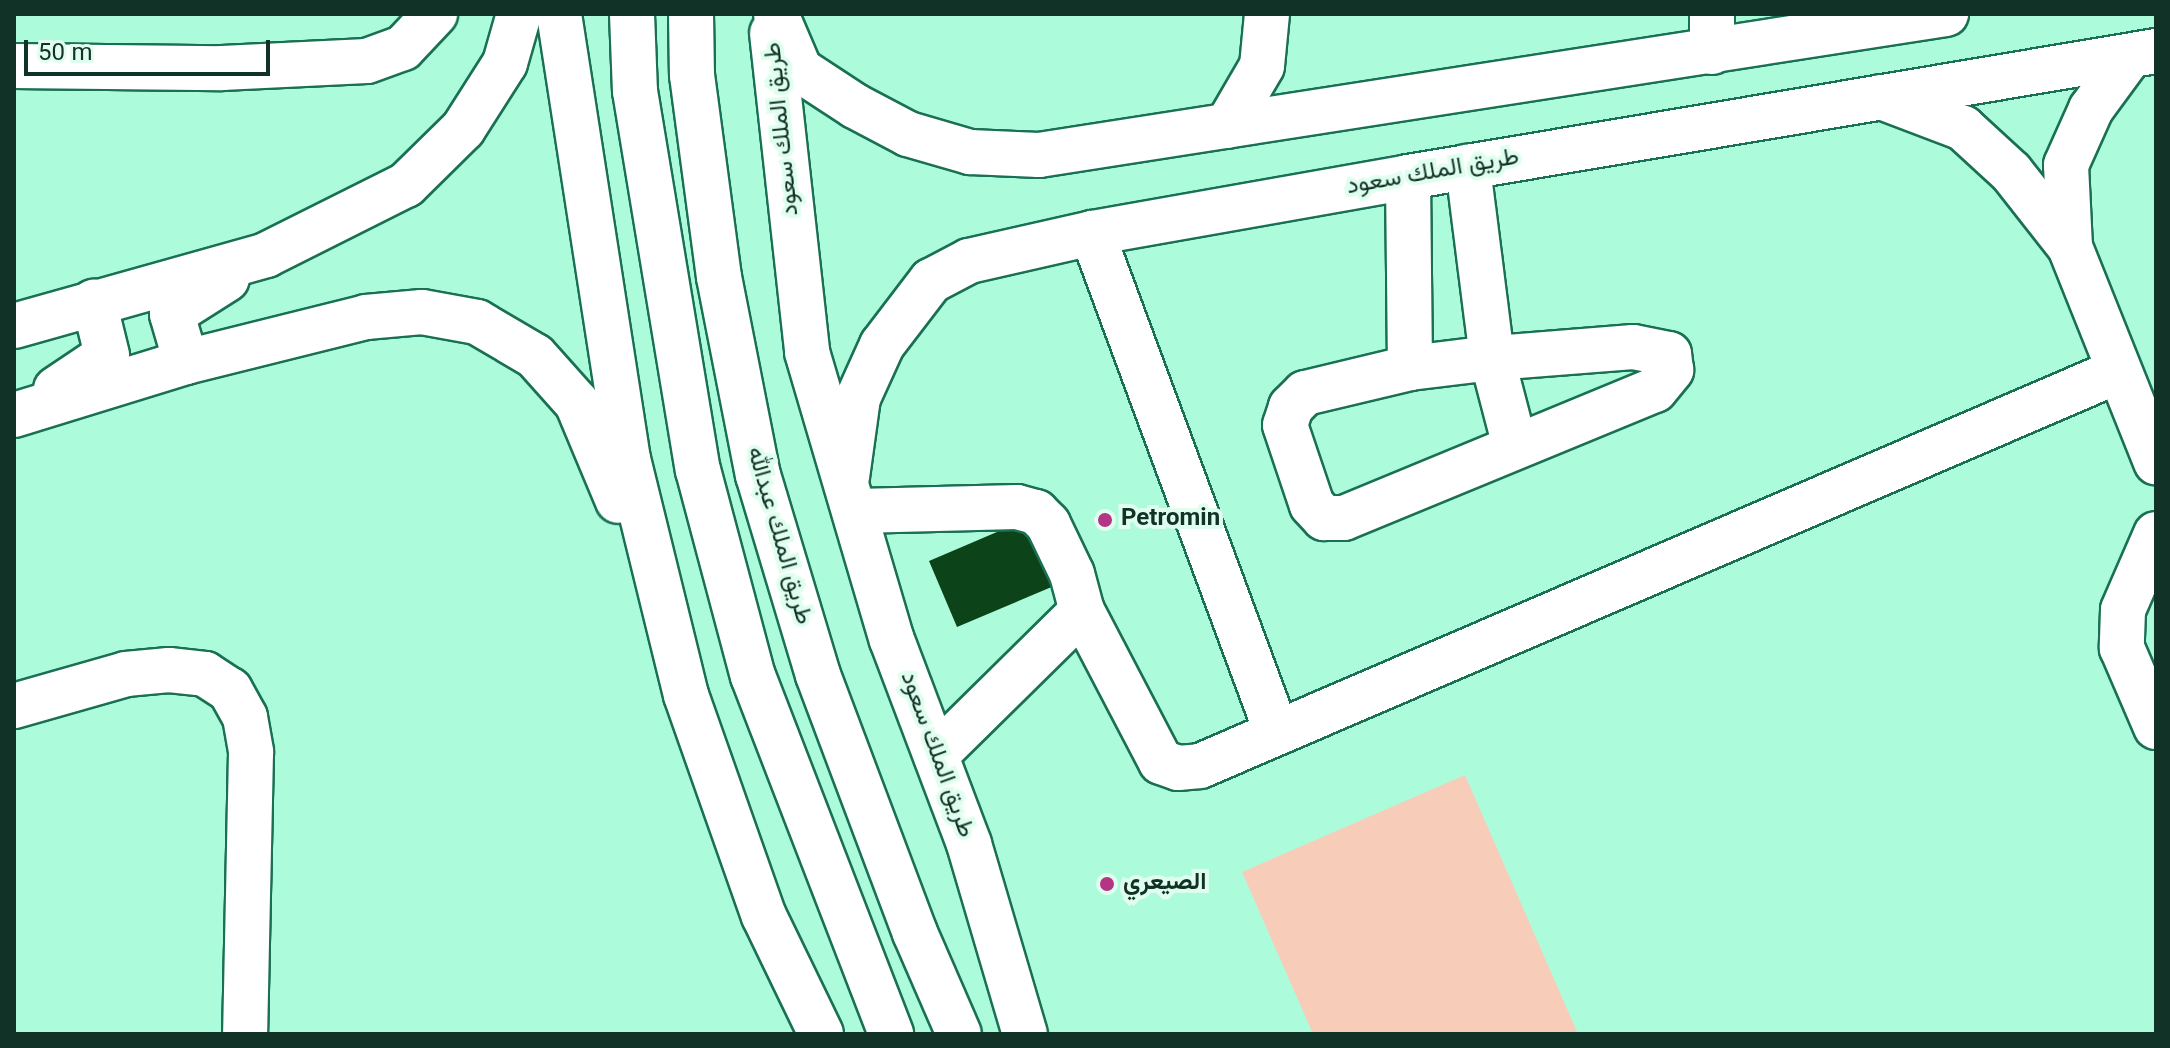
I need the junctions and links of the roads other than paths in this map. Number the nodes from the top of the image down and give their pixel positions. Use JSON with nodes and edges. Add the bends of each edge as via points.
{"nodes":[{"id":1,"x":435,"y":14,"type":"edge"},
{"id":2,"x":519,"y":14,"type":"edge"},
{"id":3,"x":559,"y":14,"type":"edge"},
{"id":4,"x":632,"y":14,"type":"edge"},
{"id":5,"x":691,"y":14,"type":"edge"},
{"id":6,"x":773,"y":14,"type":"edge"},
{"id":7,"x":1267,"y":14,"type":"edge"},
{"id":8,"x":1946,"y":14,"type":"edge"},
{"id":9,"x":1712,"y":33,"type":"edge"},
{"id":10,"x":2143,"y":53,"type":"edge"},
{"id":11,"x":14,"y":66,"type":"edge"},
{"id":12,"x":1879,"y":97,"type":"junction"},
{"id":13,"x":1227,"y":126,"type":"junction"},
{"id":14,"x":1468,"y":167,"type":"junction"},
{"id":15,"x":1408,"y":177,"type":"junction"},
{"id":16,"x":1092,"y":233,"type":"junction"},
{"id":17,"x":2070,"y":247,"type":"junction"},
{"id":18,"x":266,"y":255,"type":"junction"},
{"id":19,"x":94,"y":302,"type":"junction"},
{"id":20,"x":14,"y":326,"type":"edge"},
{"id":21,"x":1492,"y":358,"type":"junction"},
{"id":22,"x":186,"y":362,"type":"junction"},
{"id":23,"x":1410,"y":368,"type":"junction"},
{"id":24,"x":2118,"y":371,"type":"junction"},
{"id":25,"x":18,"y":414,"type":"edge"},
{"id":26,"x":1515,"y":446,"type":"junction"},
{"id":27,"x":2156,"y":462,"type":"edge"},
{"id":28,"x":852,"y":494,"type":"junction"},
{"id":29,"x":2156,"y":534,"type":"edge"},
{"id":30,"x":658,"y":578,"type":"junction"},
{"id":31,"x":1082,"y":611,"type":"junction"},
{"id":32,"x":14,"y":706,"type":"edge"},
{"id":33,"x":2156,"y":727,"type":"edge"},
{"id":34,"x":1277,"y":733,"type":"junction"},
{"id":35,"x":936,"y":755,"type":"junction"},
{"id":36,"x":245,"y":1034,"type":"edge"},
{"id":37,"x":821,"y":1034,"type":"edge"},
{"id":38,"x":891,"y":1034,"type":"edge"},
{"id":39,"x":959,"y":1034,"type":"edge"},
{"id":40,"x":1025,"y":1034,"type":"edge"}],
"edges":[{"from":1,"to":11,"type":"main road","via":[[403,48],[367,61],[222,68]]},
{"from":2,"to":18,"type":"main road","via":[[505,63],[463,129],[406,185]]},
{"from":3,"to":30,"type":"main road","via":[[628,459]]},
{"from":4,"to":38,"type":"main road","via":[[635,91],[698,470],[753,676]]},
{"from":5,"to":39,"type":"main road","name":"طريق الملك عبدالله","via":[[692,75],[719,277],[758,475],[818,675],[915,933]]},
{"from":6,"to":13,"type":"main road","via":[[800,70],[908,134],[970,152],[1039,155]]},
{"from":6,"to":28,"type":"main road","name":"طريق الملك سعود","via":[[807,352]]},
{"from":7,"to":13,"type":"main road","via":[[1262,66]]},
{"from":8,"to":9,"type":"main road"},
{"from":9,"to":13,"type":"main road"},
{"from":10,"to":12,"type":"main road","name":"طريق الملك سعود"},
{"from":10,"to":17,"type":"main road","via":[[2091,109],[2066,165]]},
{"from":12,"to":14,"type":"main road","name":"طريق الملك سعود"},
{"from":12,"to":17,"type":"main road","via":[[1963,128],[2011,172]]},
{"from":14,"to":15,"type":"main road","name":"طريق الملك سعود"},
{"from":14,"to":21,"type":"main road"},
{"from":15,"to":16,"type":"main road","name":"طريق الملك سعود"},
{"from":15,"to":23,"type":"main road"},
{"from":16,"to":28,"type":"main road","name":"طريق الملك سعود","via":[[969,261],[931,281],[882,345],[858,398]]},
{"from":16,"to":34,"type":"main road"},
{"from":17,"to":24,"type":"main road"},
{"from":18,"to":19,"type":"main road"},
{"from":18,"to":22,"type":"main road","via":[[172,314]]},
{"from":19,"to":20,"type":"main road"},
{"from":19,"to":25,"type":"main road","via":[[107,355]]},
{"from":21,"to":23,"type":"main road"},
{"from":21,"to":26,"type":"main road"},
{"from":21,"to":26,"type":"main road","via":[[1633,347],[1669,354],[1671,370],[1655,390]]},
{"from":22,"to":25,"type":"main road"},
{"from":22,"to":30,"type":"main road","via":[[366,317],[422,312],[477,322],[535,356],[577,403],[615,495]]},
{"from":23,"to":26,"type":"main road","via":[[1305,393],[1291,407],[1285,425],[1312,505],[1324,518],[1344,518]]},
{"from":24,"to":27,"type":"main road"},
{"from":24,"to":34,"type":"main road"},
{"from":28,"to":31,"type":"main road","via":[[1036,512],[1048,524]]},
{"from":28,"to":35,"type":"main road","name":"طريق الملك سعود","via":[[892,640]]},
{"from":29,"to":33,"type":"main road","via":[[2123,610],[2122,648]]},
{"from":30,"to":37,"type":"main road","via":[[686,695],[764,916]]},
{"from":31,"to":34,"type":"main road","via":[[1161,762],[1178,768],[1200,766]]},
{"from":31,"to":35,"type":"main road"},
{"from":32,"to":36,"type":"main road","via":[[126,674],[169,670],[205,674],[230,690],[245,717],[251,752]]},
{"from":35,"to":40,"type":"main road","name":"طريق الملك سعود","via":[[969,844]]}]}
